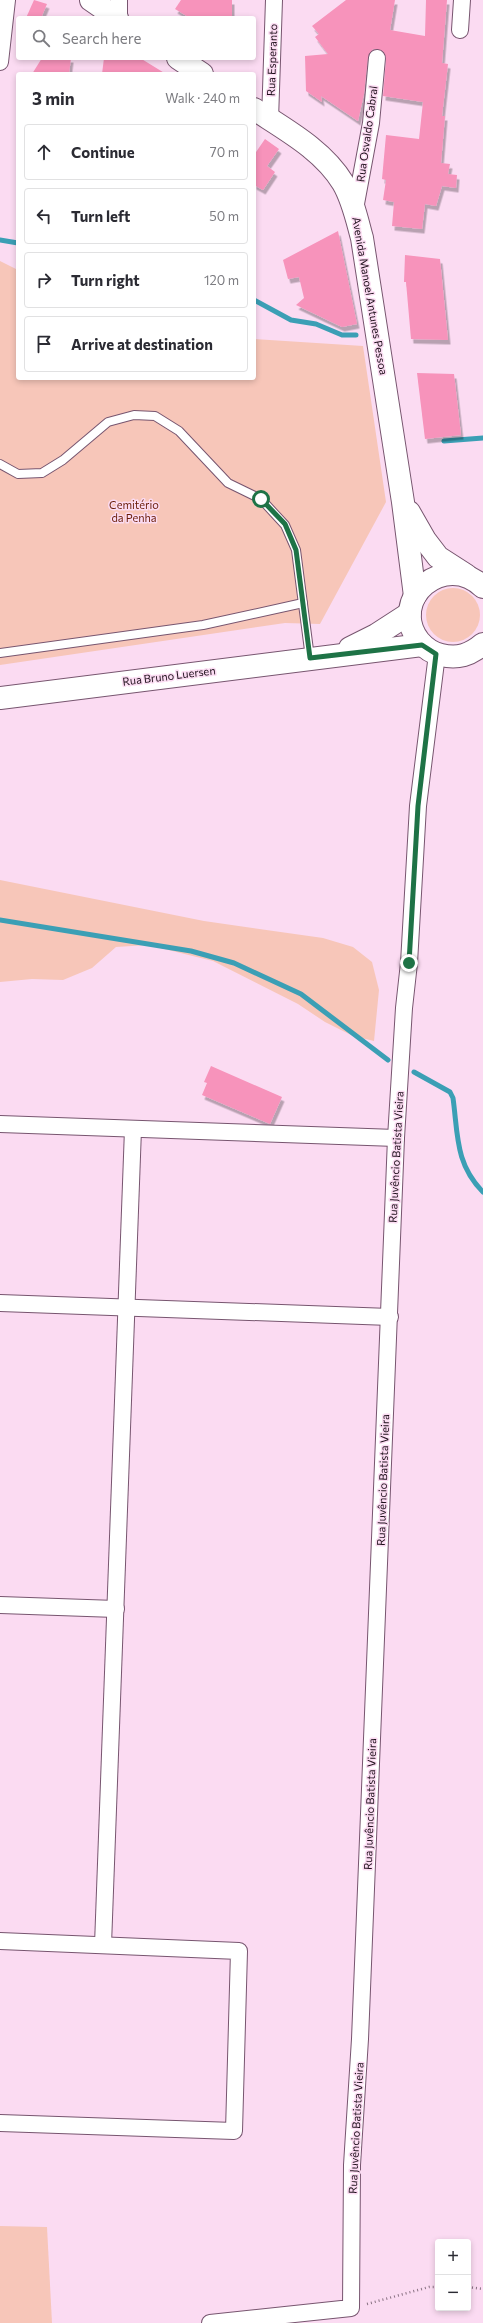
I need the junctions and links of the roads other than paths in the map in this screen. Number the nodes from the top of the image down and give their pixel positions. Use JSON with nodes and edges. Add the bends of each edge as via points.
{"nodes":[{"id":1,"x":7,"y":0,"type":"edge"},
{"id":2,"x":91,"y":0,"type":"edge"},
{"id":3,"x":119,"y":0,"type":"edge"},
{"id":4,"x":274,"y":0,"type":"edge"},
{"id":5,"x":462,"y":0,"type":"edge"},
{"id":6,"x":115,"y":16,"type":"edge"},
{"id":7,"x":118,"y":16,"type":"edge"},
{"id":8,"x":460,"y":30,"type":"dead end"},
{"id":9,"x":377,"y":58,"type":"dead end"},
{"id":10,"x":181,"y":60,"type":"edge"},
{"id":11,"x":0,"y":62,"type":"edge"},
{"id":12,"x":199,"y":72,"type":"edge"},
{"id":13,"x":262,"y":114,"type":"edge"},
{"id":14,"x":355,"y":209,"type":"junction"},
{"id":15,"x":0,"y":464,"type":"edge"},
{"id":16,"x":403,"y":502,"type":"junction"},
{"id":17,"x":475,"y":581,"type":"edge"},
{"id":18,"x":303,"y":603,"type":"junction"},
{"id":19,"x":412,"y":604,"type":"junction"},
{"id":20,"x":483,"y":644,"type":"edge"},
{"id":21,"x":429,"y":650,"type":"junction"},
{"id":22,"x":0,"y":653,"type":"edge"},
{"id":23,"x":338,"y":654,"type":"junction"},
{"id":24,"x":310,"y":658,"type":"junction"},
{"id":25,"x":0,"y":698,"type":"edge"},
{"id":26,"x":0,"y":1124,"type":"edge"},
{"id":27,"x":133,"y":1129,"type":"junction"},
{"id":28,"x":396,"y":1138,"type":"junction"},
{"id":29,"x":0,"y":1303,"type":"edge"},
{"id":30,"x":126,"y":1308,"type":"junction"},
{"id":31,"x":390,"y":1317,"type":"junction"},
{"id":32,"x":0,"y":1605,"type":"edge"},
{"id":33,"x":116,"y":1609,"type":"junction"},
{"id":34,"x":0,"y":1941,"type":"edge"},
{"id":35,"x":103,"y":1945,"type":"junction"},
{"id":36,"x":0,"y":2123,"type":"edge"},
{"id":37,"x":210,"y":2323,"type":"edge"}],
"edges":[{"from":1,"to":11,"type":"street"},
{"from":2,"to":6,"type":"main road"},
{"from":3,"to":7,"type":"street"},
{"from":4,"to":13,"type":"street","name":"Rua Esperanto"},
{"from":5,"to":8,"type":"street"},
{"from":9,"to":14,"type":"street","name":"Rua Osvaldo Cabral","via":[[371,123]]},
{"from":10,"to":12,"type":"main road"},
{"from":13,"to":14,"type":"main road","name":"Avenida Manoel Antunes Pessoa","via":[[310,147],[330,166],[343,183]]},
{"from":14,"to":16,"type":"main road","name":"Avenida Manoel Antunes Pessoa","via":[[362,238]]},
{"from":15,"to":18,"type":"lane","via":[[18,474],[42,474],[108,422],[134,414],[156,416],[179,431],[228,483],[261,499],[285,524],[296,550]]},
{"from":16,"to":17,"type":"main road","name":"Avenida Manoel Antunes Pessoa","via":[[424,540],[438,558]]},
{"from":16,"to":19,"type":"main road","name":"Avenida Manoel Antunes Pessoa"},
{"from":17,"to":19,"type":"main road","name":"Rua Bruno Luersen","via":[[455,573],[432,578],[422,586]]},
{"from":18,"to":22,"type":"lane","via":[[203,625]]},
{"from":18,"to":24,"type":"lane"},
{"from":19,"to":21,"type":"main road","name":"Avenida Manoel Antunes Pessoa","via":[[415,635]]},
{"from":19,"to":23,"type":"main road","name":"Rua Bruno Luersen","via":[[376,635]]},
{"from":20,"to":21,"type":"main road","name":"Rua Bruno Luersen","via":[[474,652],[462,656],[449,657]]},
{"from":21,"to":23,"type":"main road","name":"Rua Bruno Luersen"},
{"from":21,"to":28,"type":"street","name":"Rua Juvêncio Batista Vieira"},
{"from":23,"to":24,"type":"main road","name":"Rua Bruno Luersen"},
{"from":24,"to":25,"type":"main road","name":"Rua Bruno Luersen"},
{"from":26,"to":27,"type":"street"},
{"from":27,"to":28,"type":"street"},
{"from":27,"to":30,"type":"street"},
{"from":28,"to":31,"type":"street","name":"Rua Juvêncio Batista Vieira"},
{"from":29,"to":30,"type":"street"},
{"from":30,"to":31,"type":"street"},
{"from":30,"to":33,"type":"street"},
{"from":31,"to":37,"type":"street","name":"Rua Juvêncio Batista Vieira","via":[[360,2039],[353,2140],[351,2308]]},
{"from":32,"to":33,"type":"street"},
{"from":33,"to":35,"type":"street"},
{"from":34,"to":35,"type":"street"},
{"from":35,"to":36,"type":"street","via":[[239,1951],[234,2131]]}]}
